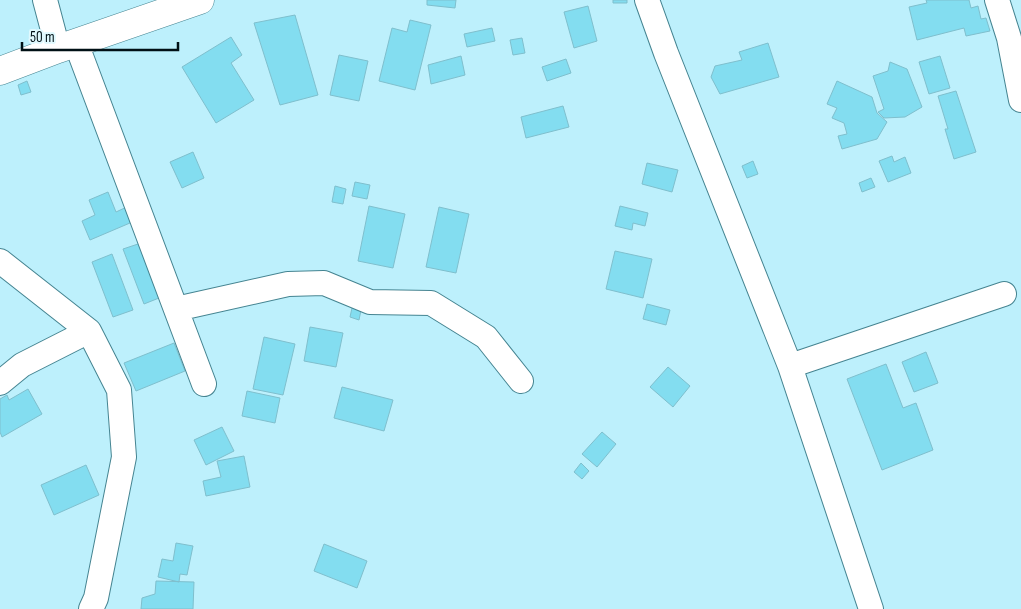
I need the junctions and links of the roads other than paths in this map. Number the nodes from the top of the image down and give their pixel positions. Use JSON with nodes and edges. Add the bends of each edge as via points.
{"nodes":[{"id":1,"x":45,"y":0,"type":"edge"},
{"id":2,"x":200,"y":0,"type":"edge"},
{"id":3,"x":647,"y":0,"type":"edge"},
{"id":4,"x":997,"y":0,"type":"edge"},
{"id":5,"x":67,"y":46,"type":"junction"},
{"id":6,"x":0,"y":71,"type":"edge"},
{"id":7,"x":1021,"y":100,"type":"edge"},
{"id":8,"x":0,"y":261,"type":"edge"},
{"id":9,"x":1004,"y":294,"type":"dead end"},
{"id":10,"x":176,"y":309,"type":"junction"},
{"id":11,"x":89,"y":331,"type":"junction"},
{"id":12,"x":790,"y":366,"type":"junction"},
{"id":13,"x":521,"y":381,"type":"dead end"},
{"id":14,"x":0,"y":383,"type":"edge"},
{"id":15,"x":204,"y":384,"type":"dead end"},
{"id":16,"x":91,"y":609,"type":"edge"},
{"id":17,"x":871,"y":609,"type":"edge"}],
"edges":[{"from":1,"to":5,"type":"street"},
{"from":2,"to":5,"type":"street"},
{"from":3,"to":12,"type":"street"},
{"from":4,"to":7,"type":"street","via":[[1009,38]]},
{"from":5,"to":6,"type":"street"},
{"from":5,"to":10,"type":"street"},
{"from":8,"to":11,"type":"street"},
{"from":9,"to":12,"type":"street"},
{"from":10,"to":13,"type":"street","via":[[288,284],[324,283],[370,302],[431,303],[486,337]]},
{"from":10,"to":15,"type":"street"},
{"from":11,"to":14,"type":"street","via":[[22,365]]},
{"from":11,"to":16,"type":"street","via":[[119,390],[124,457],[96,598]]},
{"from":12,"to":17,"type":"street"}]}
